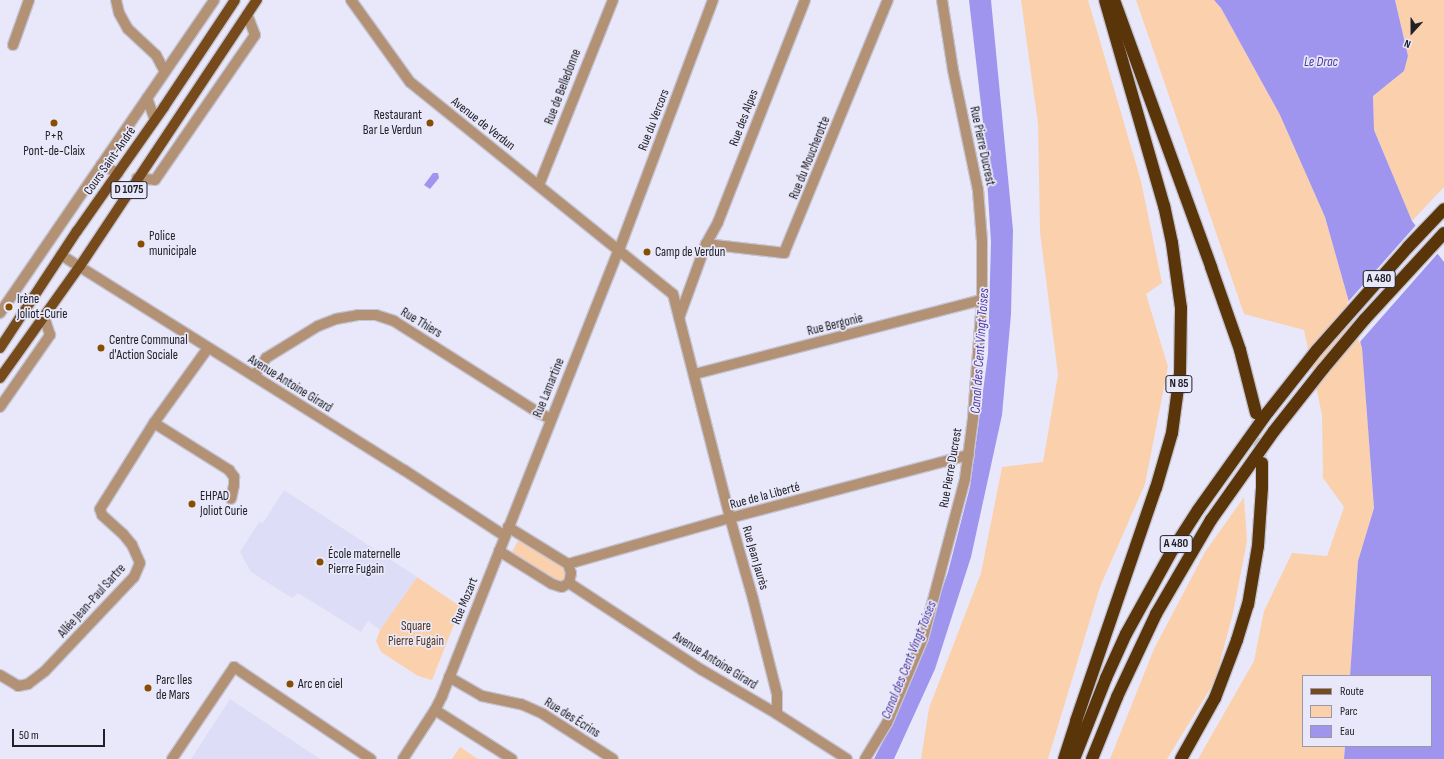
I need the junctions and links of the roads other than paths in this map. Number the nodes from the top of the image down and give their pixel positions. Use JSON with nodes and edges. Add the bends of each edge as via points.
{"nodes":[{"id":1,"x":29,"y":0,"type":"edge"},
{"id":2,"x":116,"y":0,"type":"edge"},
{"id":3,"x":214,"y":0,"type":"edge"},
{"id":4,"x":235,"y":0,"type":"edge"},
{"id":5,"x":257,"y":0,"type":"edge"},
{"id":6,"x":351,"y":0,"type":"edge"},
{"id":7,"x":613,"y":0,"type":"edge"},
{"id":8,"x":713,"y":0,"type":"edge"},
{"id":9,"x":805,"y":0,"type":"edge"},
{"id":10,"x":888,"y":0,"type":"edge"},
{"id":11,"x":942,"y":0,"type":"edge"},
{"id":12,"x":1105,"y":0,"type":"edge"},
{"id":13,"x":1114,"y":0,"type":"edge"},
{"id":14,"x":247,"y":14,"type":"junction"},
{"id":15,"x":13,"y":44,"type":"dead end"},
{"id":16,"x":165,"y":72,"type":"junction"},
{"id":17,"x":147,"y":98,"type":"junction"},
{"id":18,"x":155,"y":120,"type":"junction"},
{"id":19,"x":101,"y":165,"type":"junction"},
{"id":20,"x":118,"y":173,"type":"junction"},
{"id":21,"x":137,"y":178,"type":"junction"},
{"id":22,"x":539,"y":185,"type":"junction"},
{"id":23,"x":1444,"y":209,"type":"edge"},
{"id":24,"x":1444,"y":233,"type":"edge"},
{"id":25,"x":706,"y":244,"type":"junction"},
{"id":26,"x":619,"y":250,"type":"junction"},
{"id":27,"x":61,"y":255,"type":"junction"},
{"id":28,"x":80,"y":266,"type":"junction"},
{"id":29,"x":982,"y":300,"type":"junction"},
{"id":30,"x":0,"y":313,"type":"edge"},
{"id":31,"x":44,"y":316,"type":"junction"},
{"id":32,"x":679,"y":318,"type":"junction"},
{"id":33,"x":4,"y":337,"type":"edge"},
{"id":34,"x":0,"y":348,"type":"edge"},
{"id":35,"x":208,"y":348,"type":"junction"},
{"id":36,"x":695,"y":374,"type":"junction"},
{"id":37,"x":254,"y":376,"type":"junction"},
{"id":38,"x":0,"y":378,"type":"edge"},
{"id":39,"x":0,"y":407,"type":"edge"},
{"id":40,"x":1256,"y":413,"type":"tunnel mouth"},
{"id":41,"x":551,"y":419,"type":"junction"},
{"id":42,"x":154,"y":423,"type":"junction"},
{"id":43,"x":969,"y":455,"type":"junction"},
{"id":44,"x":1262,"y":463,"type":"tunnel mouth"},
{"id":45,"x":231,"y":499,"type":"dead end"},
{"id":46,"x":730,"y":518,"type":"junction"},
{"id":47,"x":507,"y":532,"type":"junction"},
{"id":48,"x":499,"y":551,"type":"junction"},
{"id":49,"x":568,"y":564,"type":"junction"},
{"id":50,"x":570,"y":583,"type":"junction"},
{"id":51,"x":0,"y":675,"type":"edge"},
{"id":52,"x":449,"y":677,"type":"junction"},
{"id":53,"x":435,"y":710,"type":"junction"},
{"id":54,"x":777,"y":714,"type":"junction"},
{"id":55,"x":172,"y":759,"type":"edge"},
{"id":56,"x":371,"y":759,"type":"edge"},
{"id":57,"x":403,"y":759,"type":"edge"},
{"id":58,"x":512,"y":759,"type":"edge"},
{"id":59,"x":613,"y":759,"type":"edge"},
{"id":60,"x":847,"y":759,"type":"edge"},
{"id":61,"x":865,"y":759,"type":"edge"},
{"id":62,"x":1064,"y":759,"type":"edge"},
{"id":63,"x":1074,"y":759,"type":"edge"},
{"id":64,"x":1092,"y":759,"type":"edge"},
{"id":65,"x":1181,"y":759,"type":"edge"}],
"edges":[{"from":1,"to":15,"type":"street"},
{"from":2,"to":16,"type":"street","via":[[119,13],[128,28],[156,55]]},
{"from":3,"to":16,"type":"street","name":"Cours Saint-André"},
{"from":4,"to":18,"type":"main road","name":"Cours Saint-André","number":"D 1075"},
{"from":5,"to":14,"type":"main road","number":"D 1075"},
{"from":6,"to":22,"type":"street","name":"Avenue de Verdun","via":[[410,82]]},
{"from":7,"to":22,"type":"street","name":"Rue de Belledonne"},
{"from":8,"to":26,"type":"street","name":"Rue du Vercors"},
{"from":9,"to":25,"type":"street","name":"Rue des Alpes","via":[[718,222]]},
{"from":10,"to":25,"type":"street","name":"Rue du Moucherotte","via":[[784,253]]},
{"from":11,"to":29,"type":"street","name":"Rue Pierre Ducrest","via":[[954,77],[978,190],[982,241]]},
{"from":12,"to":62,"type":"highway","number":"N 85","via":[[1164,206],[1172,243],[1181,308],[1180,373],[1172,433],[1156,488]]},
{"from":13,"to":40,"type":"highway","via":[[1240,350]]},
{"from":14,"to":21,"type":"main road","number":"D 1075"},
{"from":14,"to":21,"type":"street","via":[[255,35],[155,180]]},
{"from":16,"to":17,"type":"street","name":"Cours Saint-André"},
{"from":17,"to":18,"type":"street"},
{"from":17,"to":19,"type":"street","name":"Cours Saint-André"},
{"from":18,"to":20,"type":"main road","name":"Cours Saint-André","number":"D 1075"},
{"from":19,"to":20,"type":"street"},
{"from":19,"to":30,"type":"street","name":"Cours Saint-André"},
{"from":20,"to":27,"type":"main road","name":"Cours Saint-André","number":"D 1075"},
{"from":21,"to":28,"type":"main road","number":"D 1075"},
{"from":22,"to":26,"type":"street","name":"Avenue de Verdun"},
{"from":23,"to":63,"type":"highway","number":"A 480","via":[[1317,350],[1226,469],[1173,550],[1126,634]]},
{"from":24,"to":64,"type":"highway","number":"A 480","via":[[1365,319],[1324,369],[1211,520],[1180,571],[1132,663]]},
{"from":25,"to":32,"type":"street","name":"Rue des Alpes"},
{"from":26,"to":32,"type":"street","name":"Avenue de Verdun","via":[[673,294]]},
{"from":26,"to":41,"type":"street","name":"Rue Lamartine"},
{"from":27,"to":28,"type":"street","name":"Avenue Antoine Girard"},
{"from":27,"to":33,"type":"main road","name":"Cours Saint-André","number":"D 1075"},
{"from":28,"to":31,"type":"main road","number":"D 1075"},
{"from":28,"to":35,"type":"street","name":"Avenue Antoine Girard"},
{"from":29,"to":36,"type":"street","name":"Rue Bergonie"},
{"from":29,"to":43,"type":"street","name":"Rue Pierre Ducrest"},
{"from":31,"to":38,"type":"main road","number":"D 1075"},
{"from":31,"to":39,"type":"street","via":[[50,335]]},
{"from":32,"to":36,"type":"street","name":"Rue Jean Jaurès"},
{"from":33,"to":34,"type":"main road","name":"Cours Saint-André","number":"D 1075"},
{"from":35,"to":37,"type":"street","name":"Avenue Antoine Girard"},
{"from":35,"to":42,"type":"street"},
{"from":36,"to":46,"type":"street","name":"Rue Jean Jaurès"},
{"from":37,"to":41,"type":"street","name":"Rue Thiers","via":[[266,358],[318,326],[358,314],[376,315],[394,321]]},
{"from":37,"to":47,"type":"street","name":"Avenue Antoine Girard"},
{"from":41,"to":47,"type":"street","name":"Rue Lamartine"},
{"from":42,"to":45,"type":"street","via":[[228,470],[234,477]]},
{"from":42,"to":51,"type":"street","name":"Allée Jean-Paul Sartre","via":[[100,509],[102,515],[132,545],[140,563],[134,577],[50,666],[28,684],[18,686]]},
{"from":43,"to":46,"type":"street","name":"Rue de la Liberté"},
{"from":43,"to":61,"type":"street","name":"Rue Pierre Ducrest","via":[[923,638],[887,723]]},
{"from":44,"to":65,"type":"highway","via":[[1258,546],[1248,605],[1215,698]]},
{"from":46,"to":49,"type":"street","name":"Rue de la Liberté"},
{"from":46,"to":54,"type":"street","name":"Rue Jean Jaurès","via":[[777,694]]},
{"from":47,"to":48,"type":"street","name":"Rue Mozart"},
{"from":47,"to":49,"type":"street","name":"Avenue Antoine Girard"},
{"from":48,"to":50,"type":"street","via":[[552,584],[562,587]]},
{"from":48,"to":52,"type":"street","name":"Rue Mozart"},
{"from":49,"to":50,"type":"street","via":[[571,573]]},
{"from":50,"to":54,"type":"street","name":"Avenue Antoine Girard","via":[[702,670]]},
{"from":52,"to":53,"type":"street","name":"Rue Mozart"},
{"from":52,"to":59,"type":"street","name":"Rue des Écrins","via":[[482,696],[521,704],[543,714]]},
{"from":53,"to":57,"type":"street","name":"Rue Mozart"},
{"from":53,"to":58,"type":"street"},
{"from":54,"to":60,"type":"street","name":"Avenue Antoine Girard"},
{"from":55,"to":56,"type":"street","via":[[234,667]]}]}
